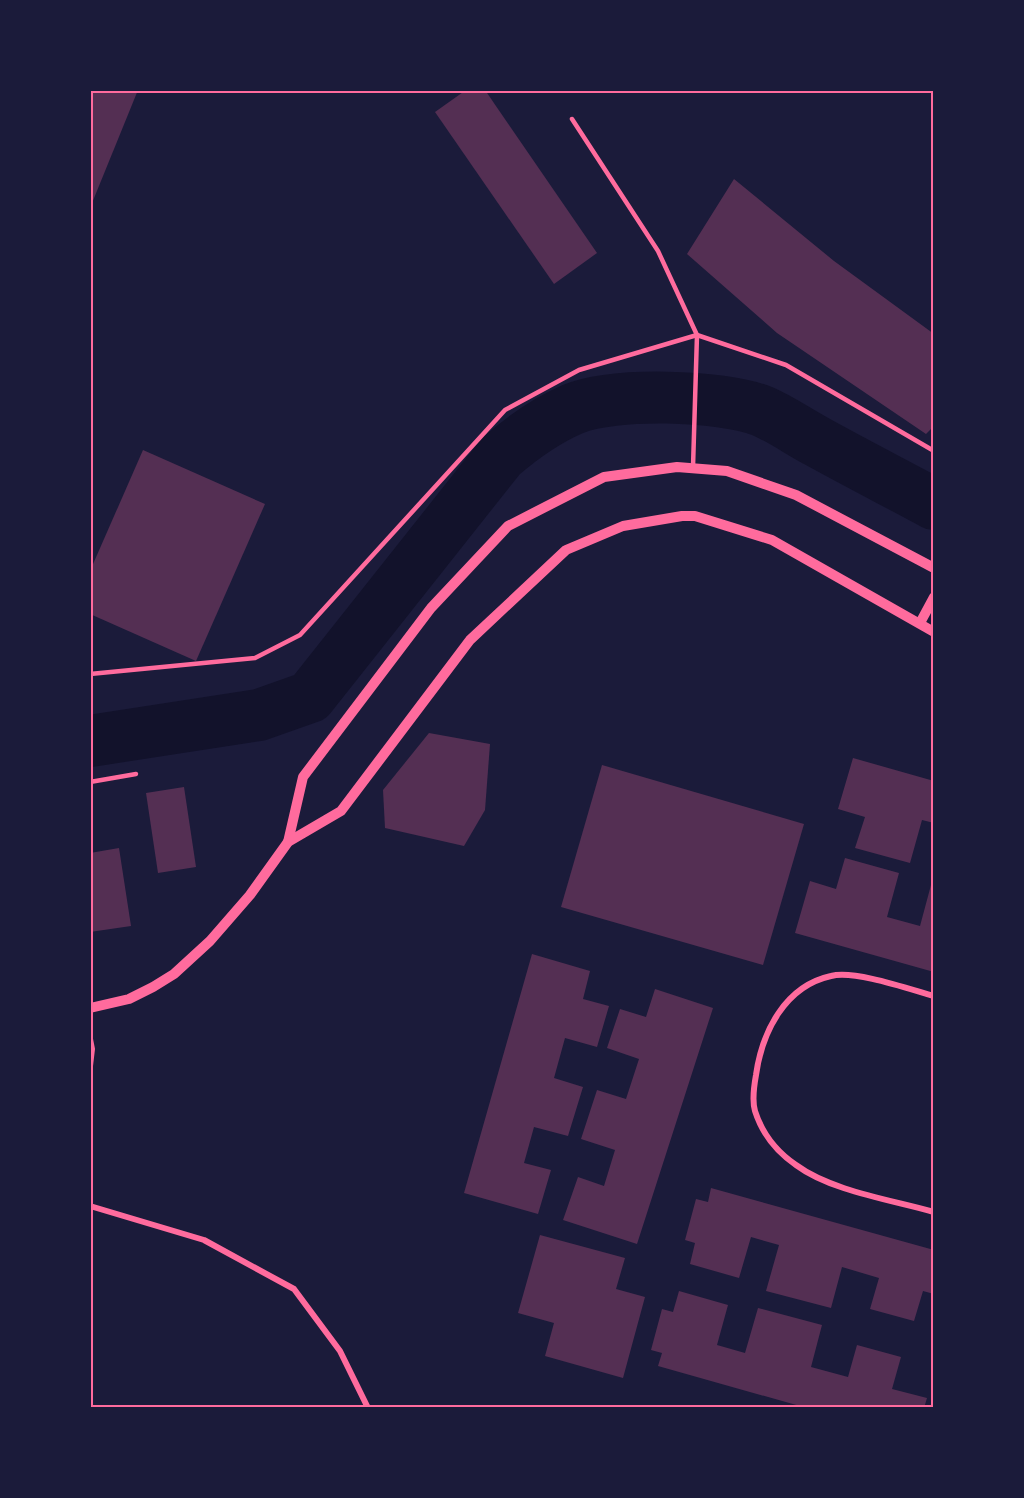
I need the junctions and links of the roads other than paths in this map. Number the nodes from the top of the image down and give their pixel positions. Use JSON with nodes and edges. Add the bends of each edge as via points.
{"nodes":[{"id":1,"x":572,"y":118,"type":"dead end"},
{"id":2,"x":696,"y":336,"type":"junction"},
{"id":3,"x":934,"y":451,"type":"edge"},
{"id":4,"x":693,"y":467,"type":"junction"},
{"id":5,"x":934,"y":568,"type":"edge"},
{"id":6,"x":934,"y":597,"type":"edge"},
{"id":7,"x":920,"y":623,"type":"junction"},
{"id":8,"x":934,"y":632,"type":"edge"},
{"id":9,"x":90,"y":674,"type":"edge"},
{"id":10,"x":136,"y":774,"type":"dead end"},
{"id":11,"x":90,"y":782,"type":"edge"},
{"id":12,"x":288,"y":842,"type":"junction"},
{"id":13,"x":934,"y":996,"type":"edge"},
{"id":14,"x":90,"y":1008,"type":"edge"},
{"id":15,"x":90,"y":1039,"type":"edge"},
{"id":16,"x":90,"y":1066,"type":"edge"},
{"id":17,"x":90,"y":1206,"type":"edge"},
{"id":18,"x":934,"y":1212,"type":"edge"},
{"id":19,"x":368,"y":1408,"type":"edge"}],
"edges":[{"from":1,"to":2,"type":"lane","via":[[658,251]]},
{"from":2,"to":3,"type":"lane","via":[[786,365]]},
{"from":2,"to":4,"type":"lane"},
{"from":2,"to":9,"type":"lane","via":[[579,370],[505,410],[300,635],[255,658]]},
{"from":4,"to":5,"type":"street","via":[[727,471],[796,495]]},
{"from":4,"to":12,"type":"street","via":[[604,477],[508,526],[431,608],[303,777]]},
{"from":6,"to":7,"type":"street"},
{"from":7,"to":8,"type":"street"},
{"from":7,"to":12,"type":"street","via":[[772,540],[695,516],[623,526],[566,550],[470,640],[340,812]]},
{"from":10,"to":11,"type":"lane"},
{"from":12,"to":14,"type":"street","via":[[250,895],[210,941],[174,974],[129,999]]},
{"from":13,"to":18,"type":"street","via":[[852,976],[832,976],[805,986],[786,1003],[770,1026],[759,1053],[754,1109],[772,1143],[796,1166],[827,1183]]},
{"from":15,"to":16,"type":"street"},
{"from":17,"to":19,"type":"street","via":[[204,1240],[294,1289],[340,1351]]}]}
